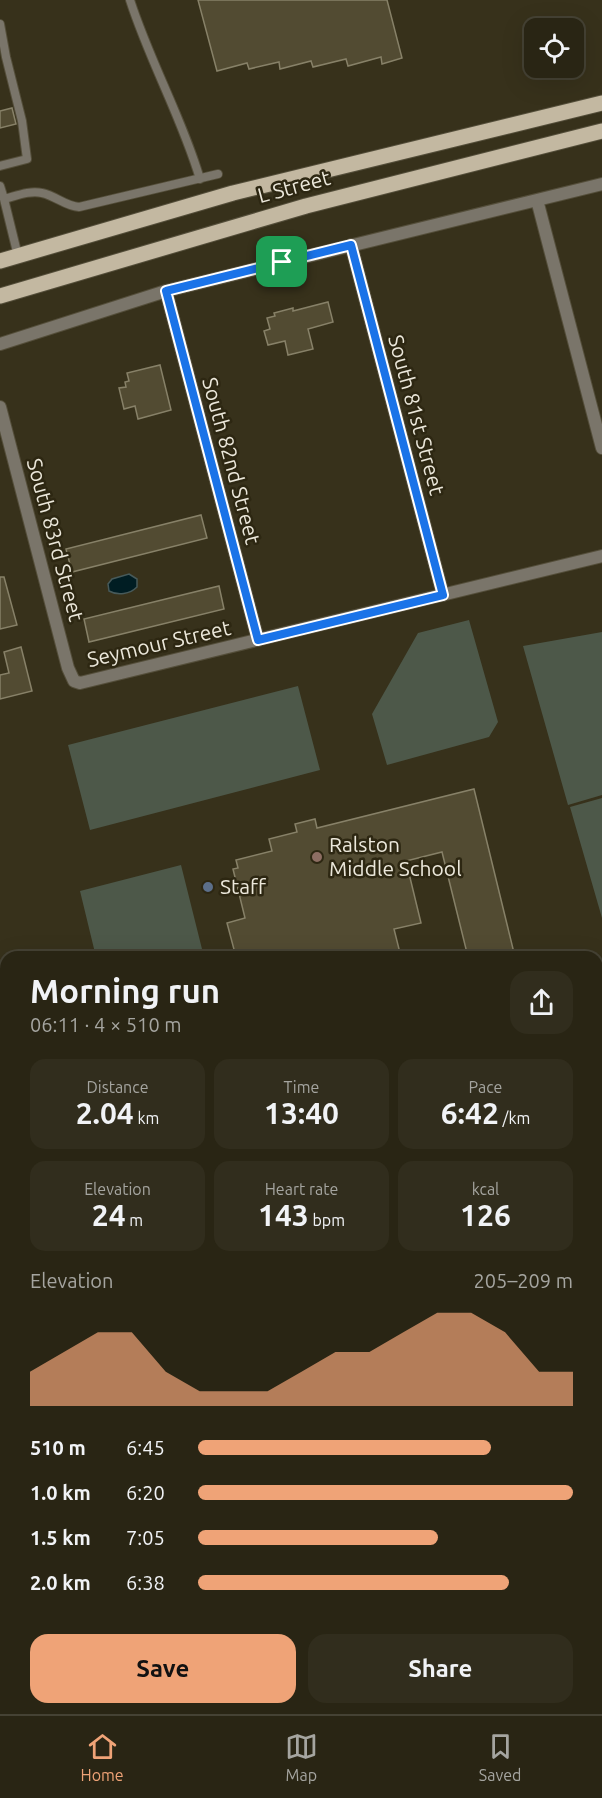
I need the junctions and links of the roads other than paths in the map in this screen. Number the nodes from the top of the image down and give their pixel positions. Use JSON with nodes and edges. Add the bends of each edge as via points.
{"nodes":[{"id":1,"x":130,"y":0,"type":"edge"},
{"id":2,"x":0,"y":24,"type":"edge"},
{"id":3,"x":602,"y":103,"type":"edge"},
{"id":4,"x":602,"y":130,"type":"edge"},
{"id":5,"x":0,"y":166,"type":"edge"},
{"id":6,"x":218,"y":174,"type":"dead end"},
{"id":7,"x":200,"y":179,"type":"junction"},
{"id":8,"x":602,"y":184,"type":"edge"},
{"id":9,"x":0,"y":186,"type":"edge"},
{"id":10,"x":4,"y":200,"type":"junction"},
{"id":11,"x":537,"y":200,"type":"junction"},
{"id":12,"x":351,"y":245,"type":"junction"},
{"id":13,"x":18,"y":256,"type":"junction"},
{"id":14,"x":0,"y":261,"type":"edge"},
{"id":15,"x":166,"y":291,"type":"junction"},
{"id":16,"x":0,"y":296,"type":"edge"},
{"id":17,"x":0,"y":344,"type":"edge"},
{"id":18,"x":1,"y":413,"type":"edge"},
{"id":19,"x":602,"y":448,"type":"edge"},
{"id":20,"x":602,"y":556,"type":"edge"},
{"id":21,"x":443,"y":595,"type":"junction"},
{"id":22,"x":258,"y":640,"type":"junction"},
{"id":23,"x":74,"y":681,"type":"joint"}],
"edges":[{"from":1,"to":7,"type":"lane"},
{"from":2,"to":5,"type":"lane","via":[[27,159]]},
{"from":3,"to":13,"type":"main road","name":"L Street","via":[[233,193]]},
{"from":4,"to":16,"type":"main road","name":"L Street","via":[[326,200]]},
{"from":6,"to":7,"type":"lane"},
{"from":7,"to":10,"type":"lane","via":[[79,207],[36,192]]},
{"from":8,"to":11,"type":"street"},
{"from":9,"to":10,"type":"lane"},
{"from":10,"to":13,"type":"lane"},
{"from":11,"to":12,"type":"street"},
{"from":11,"to":19,"type":"street"},
{"from":12,"to":15,"type":"street"},
{"from":12,"to":21,"type":"street","name":"South 81st Street"},
{"from":13,"to":14,"type":"main road","name":"L Street"},
{"from":15,"to":17,"type":"street"},
{"from":15,"to":22,"type":"street","name":"South 82nd Street"},
{"from":18,"to":23,"type":"street","name":"South 83rd Street"},
{"from":20,"to":21,"type":"street","name":"Seymour Street"},
{"from":21,"to":22,"type":"street","name":"Seymour Street"},
{"from":22,"to":23,"type":"street","name":"Seymour Street","via":[[88,683]]}]}
